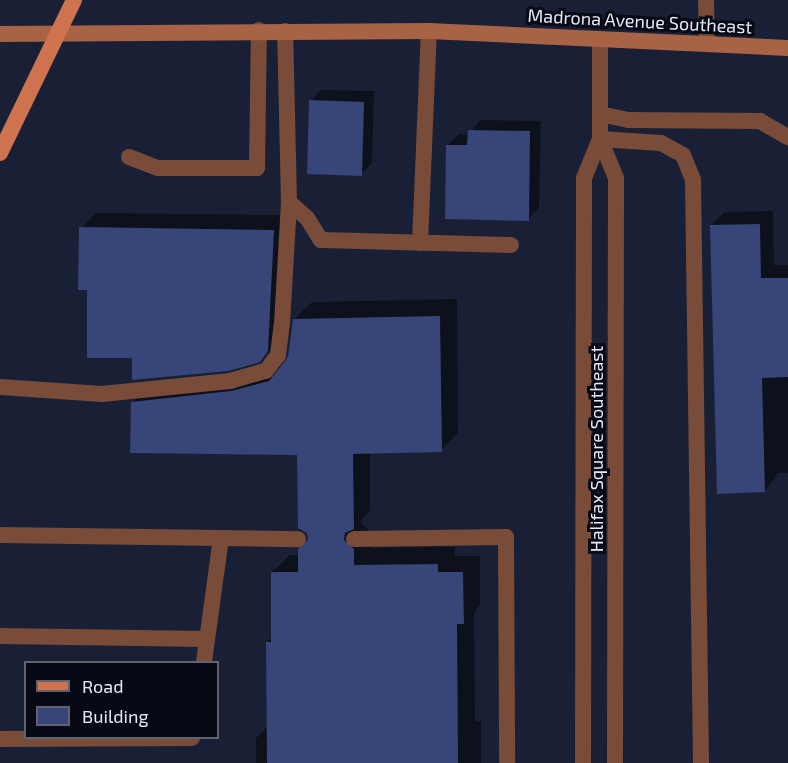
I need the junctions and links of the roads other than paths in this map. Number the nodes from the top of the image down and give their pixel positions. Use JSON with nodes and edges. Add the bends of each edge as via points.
{"nodes":[{"id":1,"x":74,"y":0,"type":"edge"},
{"id":2,"x":706,"y":0,"type":"edge"},
{"id":3,"x":258,"y":30,"type":"junction"},
{"id":4,"x":285,"y":31,"type":"junction"},
{"id":5,"x":429,"y":31,"type":"junction"},
{"id":6,"x":58,"y":33,"type":"junction"},
{"id":7,"x":0,"y":34,"type":"edge"},
{"id":8,"x":600,"y":40,"type":"junction"},
{"id":9,"x":707,"y":44,"type":"junction"},
{"id":10,"x":788,"y":48,"type":"edge"},
{"id":11,"x":600,"y":114,"type":"junction"},
{"id":12,"x":788,"y":136,"type":"edge"},
{"id":13,"x":600,"y":139,"type":"junction"},
{"id":14,"x":0,"y":153,"type":"edge"},
{"id":15,"x":129,"y":157,"type":"dead end"},
{"id":16,"x":289,"y":202,"type":"junction"},
{"id":17,"x":420,"y":243,"type":"junction"},
{"id":18,"x":511,"y":245,"type":"dead end"},
{"id":19,"x":0,"y":387,"type":"edge"},
{"id":20,"x":0,"y":535,"type":"edge"},
{"id":21,"x":221,"y":538,"type":"junction"},
{"id":22,"x":298,"y":539,"type":"dead end"},
{"id":23,"x":354,"y":539,"type":"dead end"},
{"id":24,"x":0,"y":636,"type":"edge"},
{"id":25,"x":207,"y":639,"type":"junction"},
{"id":26,"x":204,"y":661,"type":"edge"},
{"id":27,"x":0,"y":739,"type":"edge"},
{"id":28,"x":24,"y":739,"type":"edge"},
{"id":29,"x":507,"y":763,"type":"edge"},
{"id":30,"x":583,"y":763,"type":"edge"},
{"id":31,"x":615,"y":763,"type":"edge"},
{"id":32,"x":701,"y":763,"type":"edge"}],
"edges":[{"from":1,"to":6,"type":"main road"},
{"from":2,"to":9,"type":"street"},
{"from":3,"to":4,"type":"main road","name":"Madrona Avenue Southeast"},
{"from":3,"to":6,"type":"main road","name":"Madrona Avenue Southeast"},
{"from":3,"to":15,"type":"street","via":[[257,168],[158,168]]},
{"from":4,"to":5,"type":"main road","name":"Madrona Avenue Southeast"},
{"from":4,"to":16,"type":"street"},
{"from":5,"to":8,"type":"main road","name":"Madrona Avenue Southeast"},
{"from":5,"to":17,"type":"street"},
{"from":6,"to":7,"type":"main road","name":"Madrona Avenue Southeast"},
{"from":6,"to":14,"type":"main road"},
{"from":8,"to":9,"type":"main road","name":"Madrona Avenue Southeast"},
{"from":8,"to":11,"type":"street","name":"Halifax Square Southeast"},
{"from":9,"to":10,"type":"main road","name":"Madrona Avenue Southeast"},
{"from":11,"to":12,"type":"street","via":[[628,120],[760,121]]},
{"from":11,"to":13,"type":"street","name":"Halifax Square Southeast"},
{"from":13,"to":30,"type":"street","name":"Halifax Square Southeast","via":[[584,178]]},
{"from":13,"to":31,"type":"street","name":"Halifax Square Southeast","via":[[616,178]]},
{"from":13,"to":32,"type":"street","via":[[661,143],[683,155],[693,180]]},
{"from":16,"to":17,"type":"street","via":[[307,218],[321,240]]},
{"from":16,"to":19,"type":"street","via":[[278,356],[266,371],[230,381],[102,394]]},
{"from":17,"to":18,"type":"street"},
{"from":20,"to":21,"type":"street"},
{"from":21,"to":22,"type":"street"},
{"from":21,"to":25,"type":"street"},
{"from":23,"to":29,"type":"street","via":[[506,537]]},
{"from":24,"to":25,"type":"street"},
{"from":25,"to":26,"type":"street"},
{"from":27,"to":28,"type":"street"}]}
